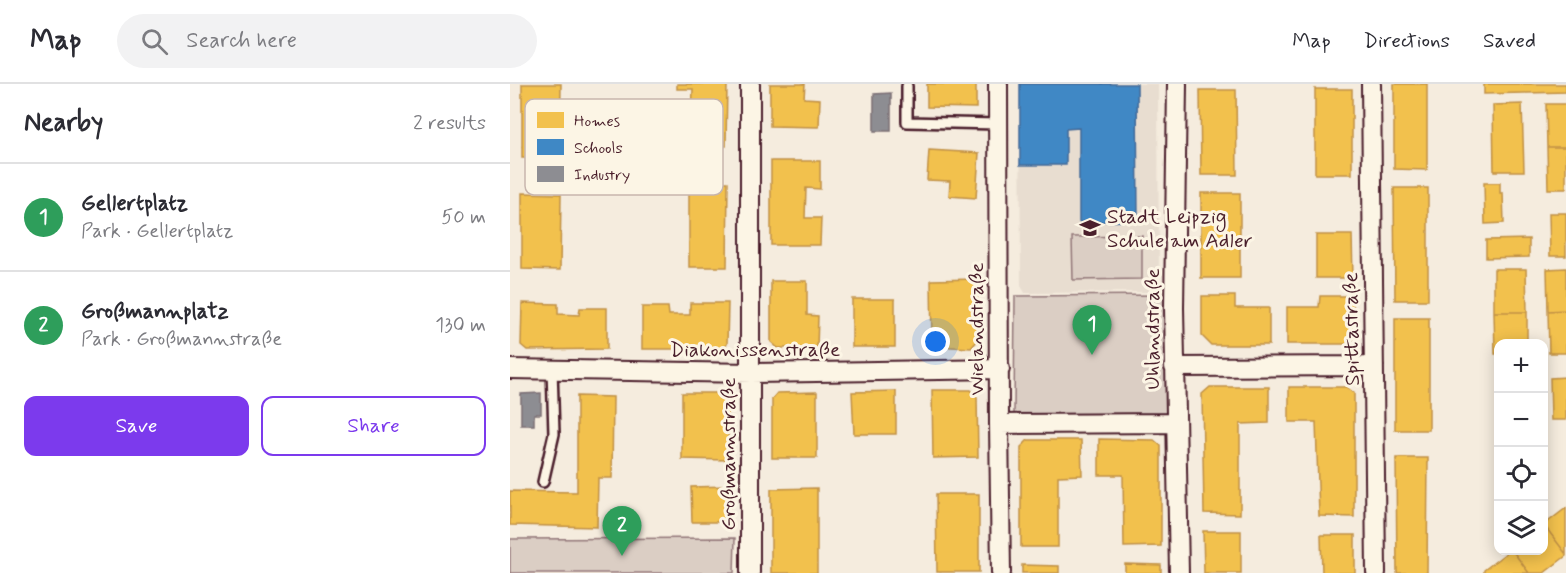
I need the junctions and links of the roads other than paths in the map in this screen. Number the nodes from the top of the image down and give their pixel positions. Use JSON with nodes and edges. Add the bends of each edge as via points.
{"nodes":[{"id":1,"x":750,"y":84,"type":"edge"},
{"id":2,"x":998,"y":84,"type":"edge"},
{"id":3,"x":1177,"y":84,"type":"edge"},
{"id":4,"x":1371,"y":84,"type":"edge"},
{"id":5,"x":907,"y":86,"type":"dead end"},
{"id":6,"x":998,"y":124,"type":"junction"},
{"id":7,"x":1374,"y":366,"type":"junction"},
{"id":8,"x":1174,"y":367,"type":"junction"},
{"id":9,"x":510,"y":369,"type":"edge"},
{"id":10,"x":552,"y":369,"type":"junction"},
{"id":11,"x":1000,"y":369,"type":"junction"},
{"id":12,"x":751,"y":373,"type":"junction"},
{"id":13,"x":1176,"y":423,"type":"junction"},
{"id":14,"x":999,"y":424,"type":"junction"},
{"id":15,"x":543,"y":482,"type":"dead end"},
{"id":16,"x":750,"y":573,"type":"edge"},
{"id":17,"x":1001,"y":573,"type":"edge"},
{"id":18,"x":1179,"y":573,"type":"edge"},
{"id":19,"x":1376,"y":573,"type":"edge"}],
"edges":[{"from":1,"to":12,"type":"street","name":"Großmannstraße"},
{"from":2,"to":6,"type":"street","name":"Wielandstraße"},
{"from":3,"to":8,"type":"street","name":"Uhlandstraße"},
{"from":4,"to":7,"type":"street","name":"Spittastraße"},
{"from":5,"to":6,"type":"lane","via":[[907,123]]},
{"from":6,"to":11,"type":"street","name":"Wielandstraße"},
{"from":7,"to":8,"type":"street"},
{"from":7,"to":19,"type":"street","name":"Spittastraße"},
{"from":8,"to":13,"type":"street","name":"Uhlandstraße"},
{"from":9,"to":10,"type":"street","name":"Diakonissenstraße"},
{"from":10,"to":12,"type":"street","name":"Diakonissenstraße"},
{"from":10,"to":15,"type":"lane","via":[[554,435]]},
{"from":11,"to":12,"type":"street","name":"Diakonissenstraße"},
{"from":11,"to":14,"type":"street","name":"Wielandstraße"},
{"from":12,"to":16,"type":"street","name":"Großmannstraße"},
{"from":13,"to":14,"type":"street"},
{"from":13,"to":18,"type":"street","name":"Uhlandstraße"},
{"from":14,"to":17,"type":"street","name":"Wielandstraße"}]}
